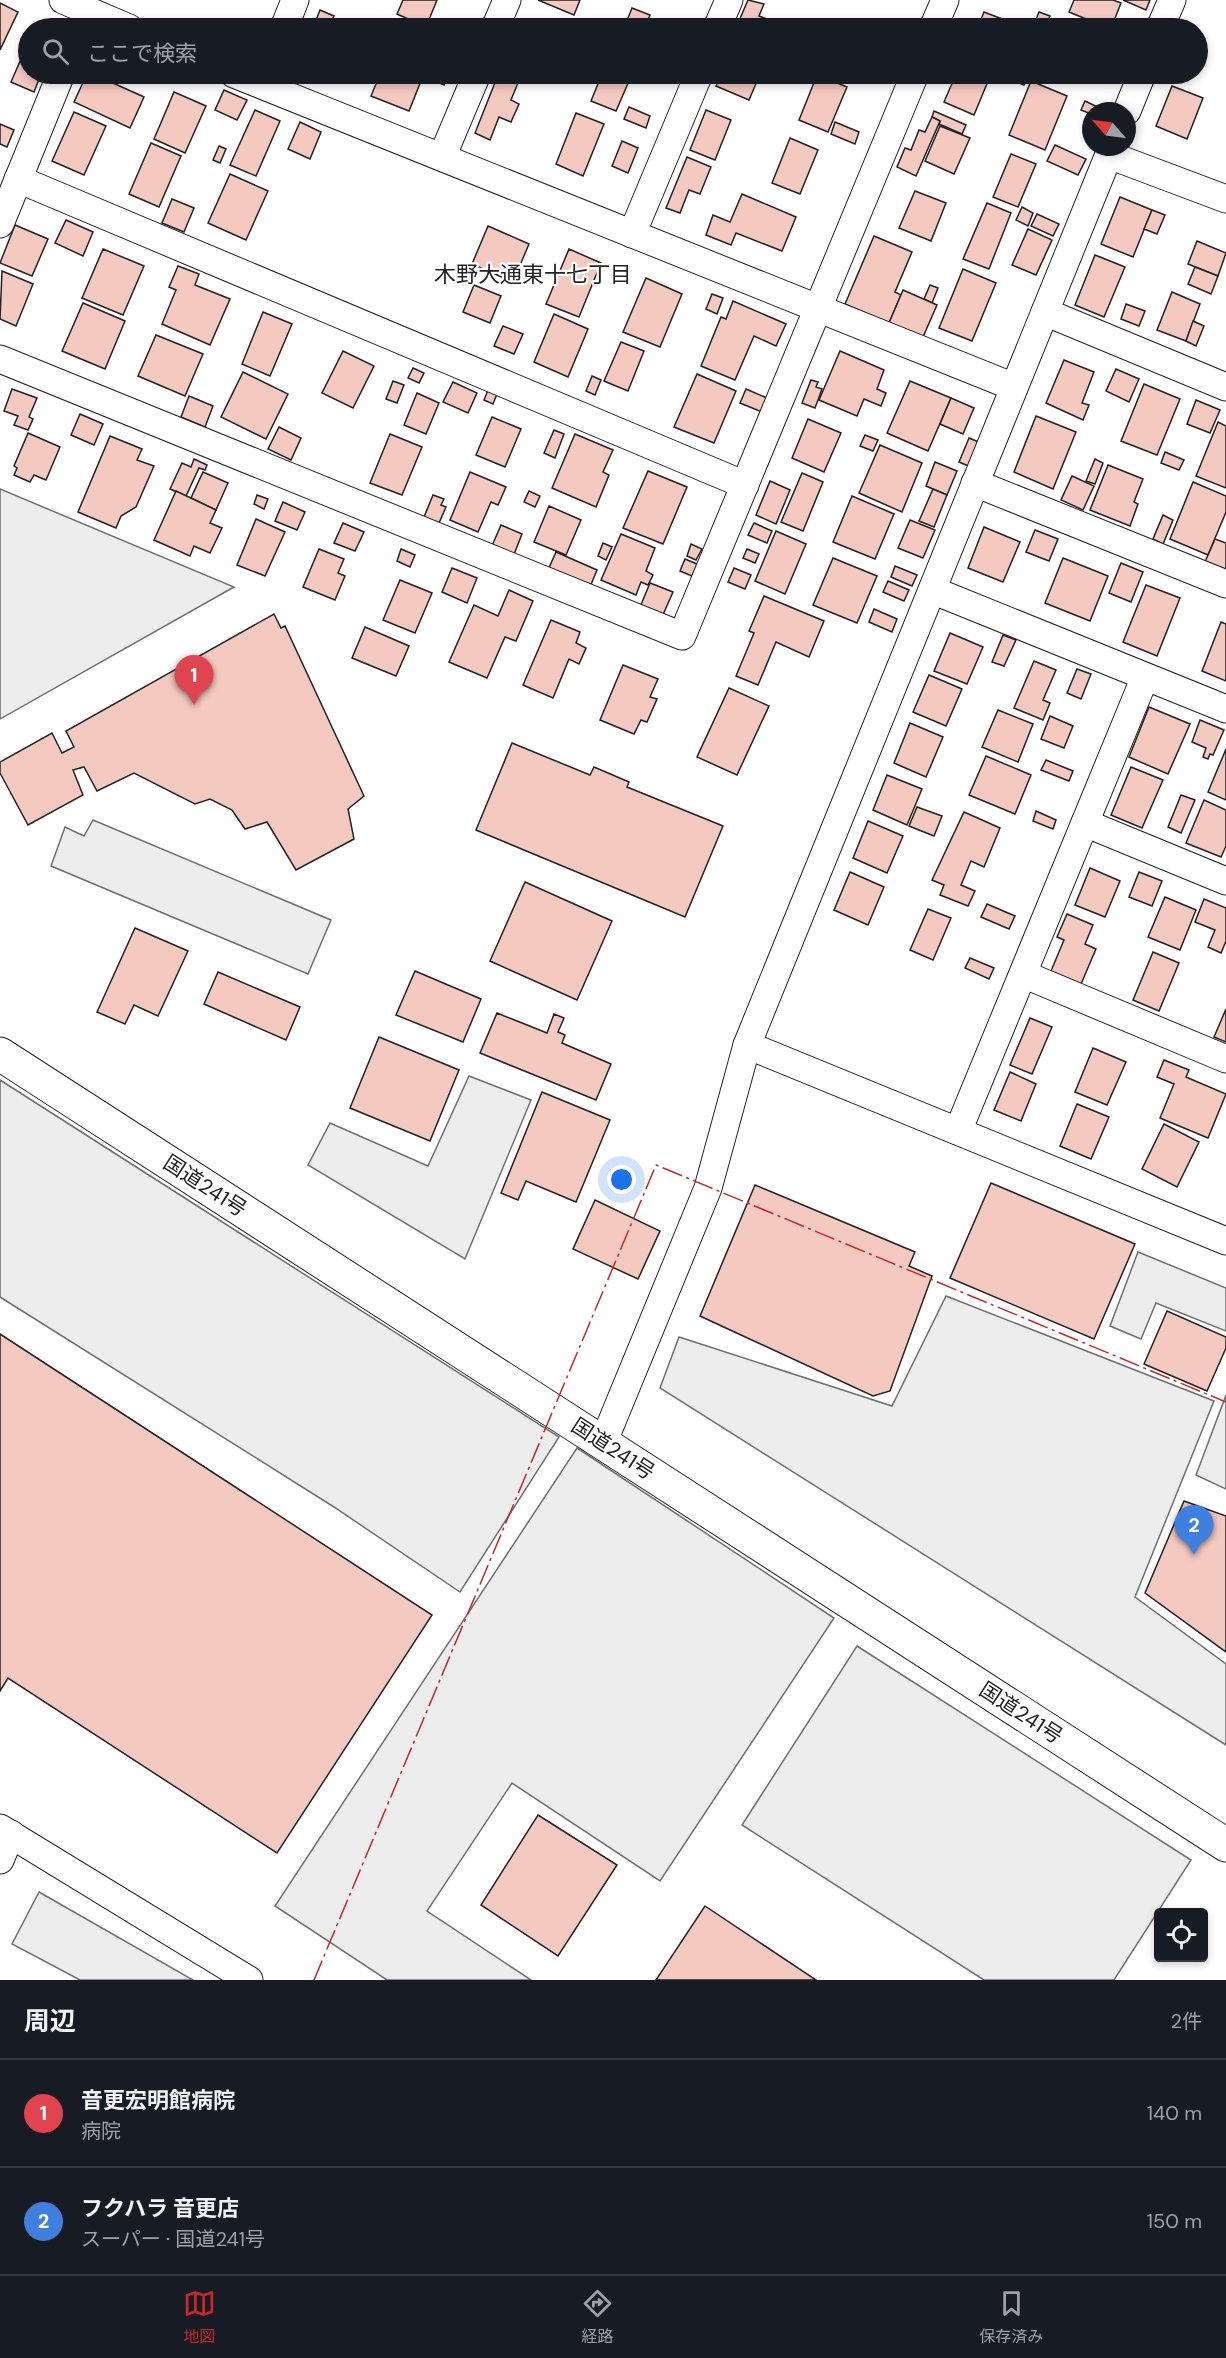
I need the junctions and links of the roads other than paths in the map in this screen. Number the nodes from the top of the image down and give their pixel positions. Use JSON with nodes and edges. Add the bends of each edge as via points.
{"nodes":[{"id":1,"x":295,"y":0,"type":"edge"},
{"id":2,"x":507,"y":0,"type":"edge"},
{"id":3,"x":729,"y":0,"type":"edge"},
{"id":4,"x":945,"y":0,"type":"edge"},
{"id":5,"x":1172,"y":0,"type":"edge"},
{"id":6,"x":80,"y":10,"type":"edge"},
{"id":7,"x":102,"y":18,"type":"edge"},
{"id":8,"x":288,"y":18,"type":"edge"},
{"id":9,"x":499,"y":18,"type":"edge"},
{"id":10,"x":721,"y":18,"type":"edge"},
{"id":11,"x":937,"y":18,"type":"edge"},
{"id":12,"x":1165,"y":18,"type":"edge"},
{"id":13,"x":57,"y":84,"type":"edge"},
{"id":14,"x":274,"y":84,"type":"edge"},
{"id":15,"x":473,"y":84,"type":"edge"},
{"id":16,"x":695,"y":84,"type":"edge"},
{"id":17,"x":911,"y":84,"type":"edge"},
{"id":18,"x":1138,"y":84,"type":"edge"},
{"id":19,"x":1131,"y":102,"type":"edge"},
{"id":20,"x":1109,"y":156,"type":"edge"},
{"id":21,"x":1123,"y":156,"type":"edge"},
{"id":22,"x":442,"y":157,"type":"junction"},
{"id":23,"x":18,"y":179,"type":"junction"},
{"id":24,"x":1226,"y":199,"type":"edge"},
{"id":25,"x":0,"y":224,"type":"edge"},
{"id":26,"x":632,"y":234,"type":"junction"},
{"id":27,"x":818,"y":309,"type":"junction"},
{"id":28,"x":1045,"y":312,"type":"junction"},
{"id":29,"x":0,"y":359,"type":"edge"},
{"id":30,"x":1014,"y":387,"type":"junction"},
{"id":31,"x":1226,"y":387,"type":"edge"},
{"id":32,"x":975,"y":483,"type":"junction"},
{"id":33,"x":745,"y":485,"type":"junction"},
{"id":34,"x":1226,"y":584,"type":"edge"},
{"id":35,"x":932,"y":590,"type":"junction"},
{"id":36,"x":1145,"y":676,"type":"junction"},
{"id":37,"x":1226,"y":710,"type":"edge"},
{"id":38,"x":1085,"y":823,"type":"junction"},
{"id":39,"x":1226,"y":881,"type":"edge"},
{"id":40,"x":1023,"y":974,"type":"junction"},
{"id":41,"x":747,"y":1045,"type":"junction"},
{"id":42,"x":0,"y":1054,"type":"edge"},
{"id":43,"x":1226,"y":1059,"type":"edge"},
{"id":44,"x":958,"y":1131,"type":"junction"},
{"id":45,"x":1226,"y":1241,"type":"edge"},
{"id":46,"x":603,"y":1443,"type":"junction"},
{"id":47,"x":5,"y":1831,"type":"edge"},
{"id":48,"x":1226,"y":1845,"type":"edge"},
{"id":49,"x":0,"y":1860,"type":"edge"},
{"id":50,"x":249,"y":1980,"type":"edge"}],
"edges":[{"from":1,"to":8,"type":"street"},
{"from":2,"to":9,"type":"street"},
{"from":3,"to":10,"type":"street"},
{"from":4,"to":11,"type":"street"},
{"from":5,"to":12,"type":"street"},
{"from":6,"to":7,"type":"street"},
{"from":13,"to":23,"type":"street"},
{"from":14,"to":22,"type":"street"},
{"from":15,"to":22,"type":"street"},
{"from":16,"to":26,"type":"street"},
{"from":17,"to":27,"type":"street"},
{"from":18,"to":19,"type":"street"},
{"from":20,"to":28,"type":"street"},
{"from":21,"to":24,"type":"street"},
{"from":22,"to":26,"type":"street"},
{"from":23,"to":25,"type":"street"},
{"from":23,"to":33,"type":"street"},
{"from":26,"to":27,"type":"street"},
{"from":27,"to":30,"type":"street"},
{"from":27,"to":33,"type":"street"},
{"from":28,"to":30,"type":"street"},
{"from":28,"to":31,"type":"street"},
{"from":29,"to":33,"type":"street","via":[[682,636]]},
{"from":30,"to":32,"type":"street"},
{"from":32,"to":34,"type":"street"},
{"from":32,"to":35,"type":"street"},
{"from":35,"to":36,"type":"street"},
{"from":35,"to":41,"type":"street"},
{"from":36,"to":37,"type":"street"},
{"from":36,"to":38,"type":"street"},
{"from":38,"to":39,"type":"street"},
{"from":38,"to":40,"type":"street"},
{"from":40,"to":43,"type":"street"},
{"from":40,"to":44,"type":"street"},
{"from":41,"to":44,"type":"street"},
{"from":41,"to":46,"type":"street","via":[[708,1188]]},
{"from":42,"to":46,"type":"highway","name":"国道241号"},
{"from":44,"to":45,"type":"street"},
{"from":46,"to":48,"type":"highway","name":"国道241号"},
{"from":47,"to":49,"type":"street"},
{"from":47,"to":50,"type":"street"}]}
